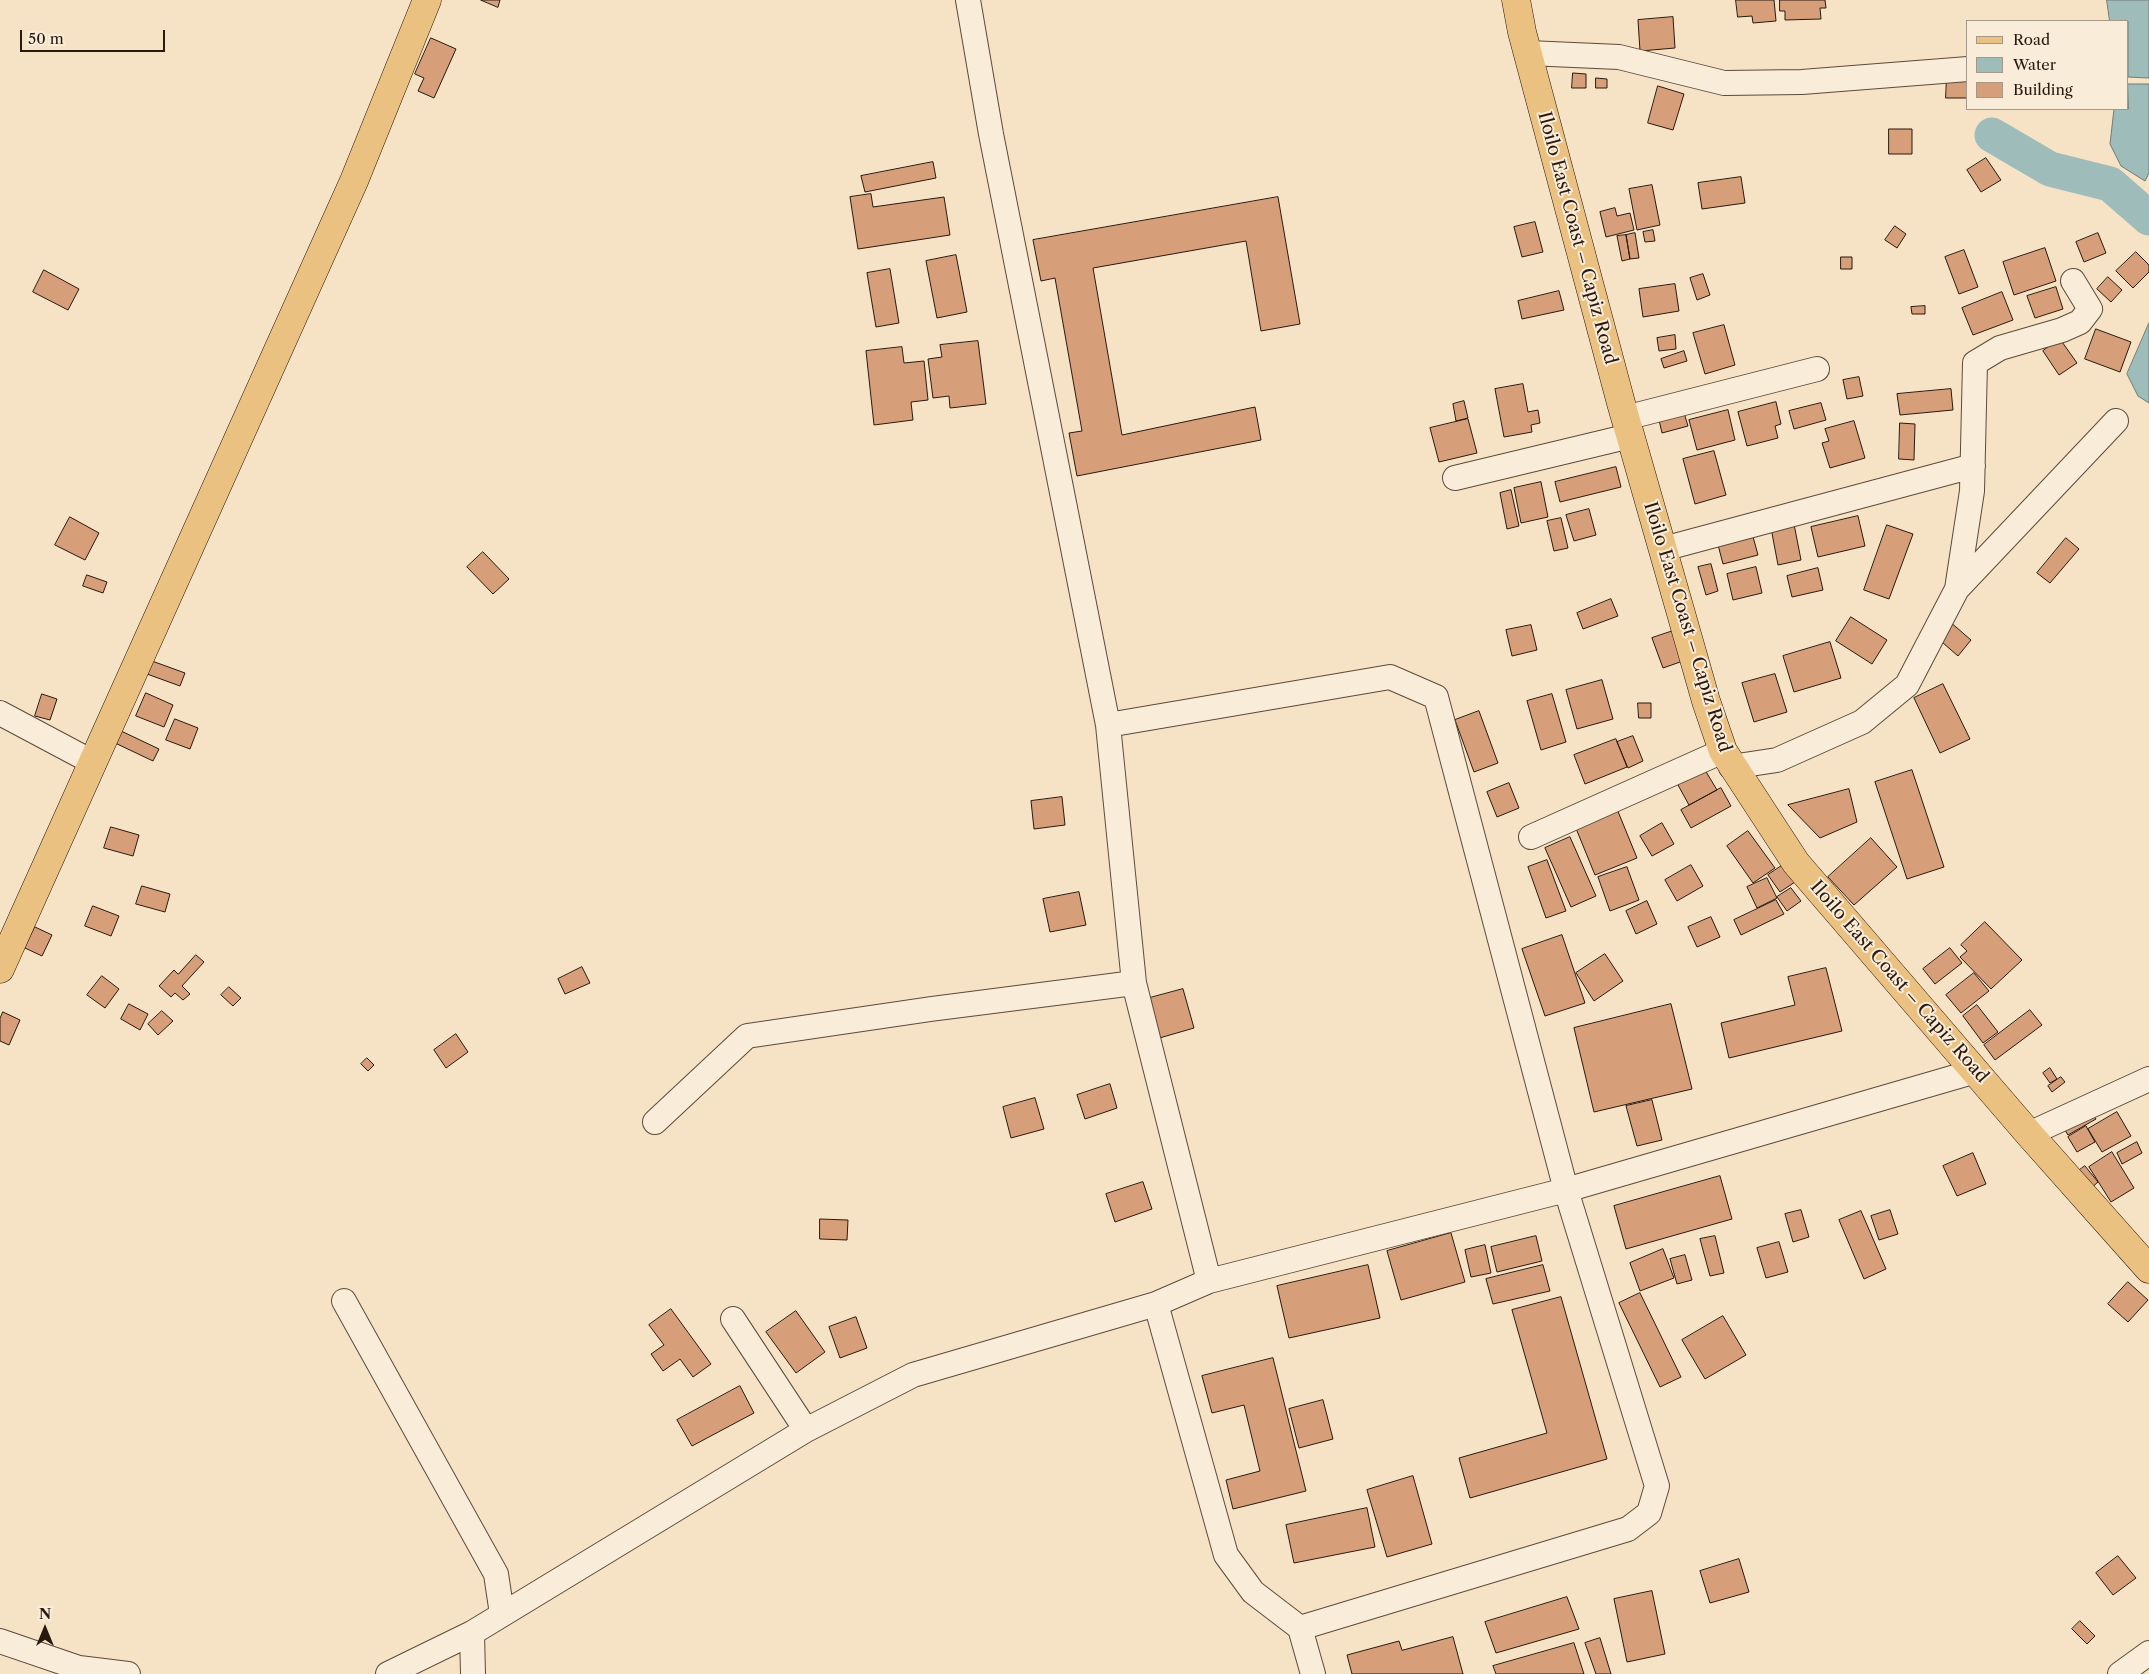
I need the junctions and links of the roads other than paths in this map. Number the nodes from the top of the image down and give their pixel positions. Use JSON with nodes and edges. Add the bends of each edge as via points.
{"nodes":[{"id":1,"x":426,"y":0,"type":"edge"},
{"id":2,"x":968,"y":0,"type":"edge"},
{"id":3,"x":1516,"y":0,"type":"edge"},
{"id":4,"x":1528,"y":52,"type":"junction"},
{"id":5,"x":1966,"y":69,"type":"edge"},
{"id":6,"x":2072,"y":281,"type":"dead end"},
{"id":7,"x":1817,"y":369,"type":"dead end"},
{"id":8,"x":2116,"y":422,"type":"dead end"},
{"id":9,"x":1628,"y":427,"type":"junction"},
{"id":10,"x":1973,"y":466,"type":"junction"},
{"id":11,"x":1455,"y":478,"type":"dead end"},
{"id":12,"x":1663,"y":549,"type":"junction"},
{"id":13,"x":1957,"y":590,"type":"junction"},
{"id":14,"x":0,"y":713,"type":"edge"},
{"id":15,"x":1108,"y":724,"type":"junction"},
{"id":16,"x":1727,"y":759,"type":"junction"},
{"id":17,"x":94,"y":763,"type":"junction"},
{"id":18,"x":1531,"y":838,"type":"dead end"},
{"id":19,"x":0,"y":969,"type":"edge"},
{"id":20,"x":1134,"y":983,"type":"junction"},
{"id":21,"x":1976,"y":1071,"type":"junction"},
{"id":22,"x":2149,"y":1079,"type":"edge"},
{"id":23,"x":655,"y":1122,"type":"dead end"},
{"id":24,"x":2029,"y":1134,"type":"junction"},
{"id":25,"x":1566,"y":1190,"type":"junction"},
{"id":26,"x":2149,"y":1269,"type":"edge"},
{"id":27,"x":1209,"y":1281,"type":"junction"},
{"id":28,"x":344,"y":1301,"type":"dead end"},
{"id":29,"x":1156,"y":1304,"type":"junction"},
{"id":30,"x":733,"y":1319,"type":"dead end"},
{"id":31,"x":806,"y":1430,"type":"junction"},
{"id":32,"x":502,"y":1614,"type":"junction"},
{"id":33,"x":1300,"y":1628,"type":"junction"},
{"id":34,"x":472,"y":1633,"type":"junction"},
{"id":35,"x":0,"y":1642,"type":"edge"},
{"id":36,"x":2149,"y":1653,"type":"edge"},
{"id":37,"x":79,"y":1671,"type":"edge"},
{"id":38,"x":128,"y":1674,"type":"edge"},
{"id":39,"x":388,"y":1674,"type":"edge"},
{"id":40,"x":473,"y":1674,"type":"edge"},
{"id":41,"x":1313,"y":1674,"type":"edge"},
{"id":42,"x":2120,"y":1674,"type":"edge"}],
"edges":[{"from":1,"to":17,"type":"main road","via":[[354,181]]},
{"from":2,"to":15,"type":"street","via":[[991,134]]},
{"from":3,"to":4,"type":"main road","name":"Iloilo East Coast – Capiz Road"},
{"from":4,"to":5,"type":"street","via":[[1619,57],[1724,83],[1802,82]]},
{"from":4,"to":9,"type":"main road","name":"Iloilo East Coast – Capiz Road"},
{"from":6,"to":10,"type":"street","via":[[2090,309],[2080,322],[2000,348],[1975,363]]},
{"from":7,"to":9,"type":"street"},
{"from":8,"to":13,"type":"street"},
{"from":9,"to":11,"type":"street"},
{"from":9,"to":12,"type":"main road","name":"Iloilo East Coast – Capiz Road"},
{"from":10,"to":12,"type":"street"},
{"from":10,"to":13,"type":"street"},
{"from":12,"to":16,"type":"main road","name":"Iloilo East Coast – Capiz Road"},
{"from":13,"to":16,"type":"street","via":[[1907,685],[1862,722],[1777,760]]},
{"from":14,"to":17,"type":"street"},
{"from":15,"to":20,"type":"street"},
{"from":15,"to":25,"type":"street","via":[[1390,678],[1436,697]]},
{"from":16,"to":18,"type":"street"},
{"from":16,"to":21,"type":"main road","name":"Iloilo East Coast – Capiz Road","via":[[1796,863]]},
{"from":17,"to":19,"type":"main road"},
{"from":20,"to":23,"type":"street","via":[[748,1036]]},
{"from":20,"to":27,"type":"street"},
{"from":21,"to":24,"type":"main road","name":"Iloilo East Coast – Capiz Road"},
{"from":21,"to":25,"type":"street"},
{"from":22,"to":24,"type":"street"},
{"from":24,"to":26,"type":"main road","name":"Iloilo East Coast – Capiz Road"},
{"from":25,"to":27,"type":"street"},
{"from":25,"to":33,"type":"street","via":[[1656,1486],[1649,1513],[1628,1529]]},
{"from":27,"to":29,"type":"street"},
{"from":28,"to":32,"type":"street","via":[[496,1574]]},
{"from":29,"to":31,"type":"street","via":[[913,1375]]},
{"from":29,"to":33,"type":"street","via":[[1226,1554],[1254,1592]]},
{"from":30,"to":31,"type":"street"},
{"from":31,"to":32,"type":"street"},
{"from":32,"to":34,"type":"street"},
{"from":33,"to":41,"type":"street"},
{"from":34,"to":39,"type":"street"},
{"from":34,"to":40,"type":"street"},
{"from":35,"to":37,"type":"street"},
{"from":36,"to":42,"type":"street"},
{"from":37,"to":38,"type":"street"}]}
